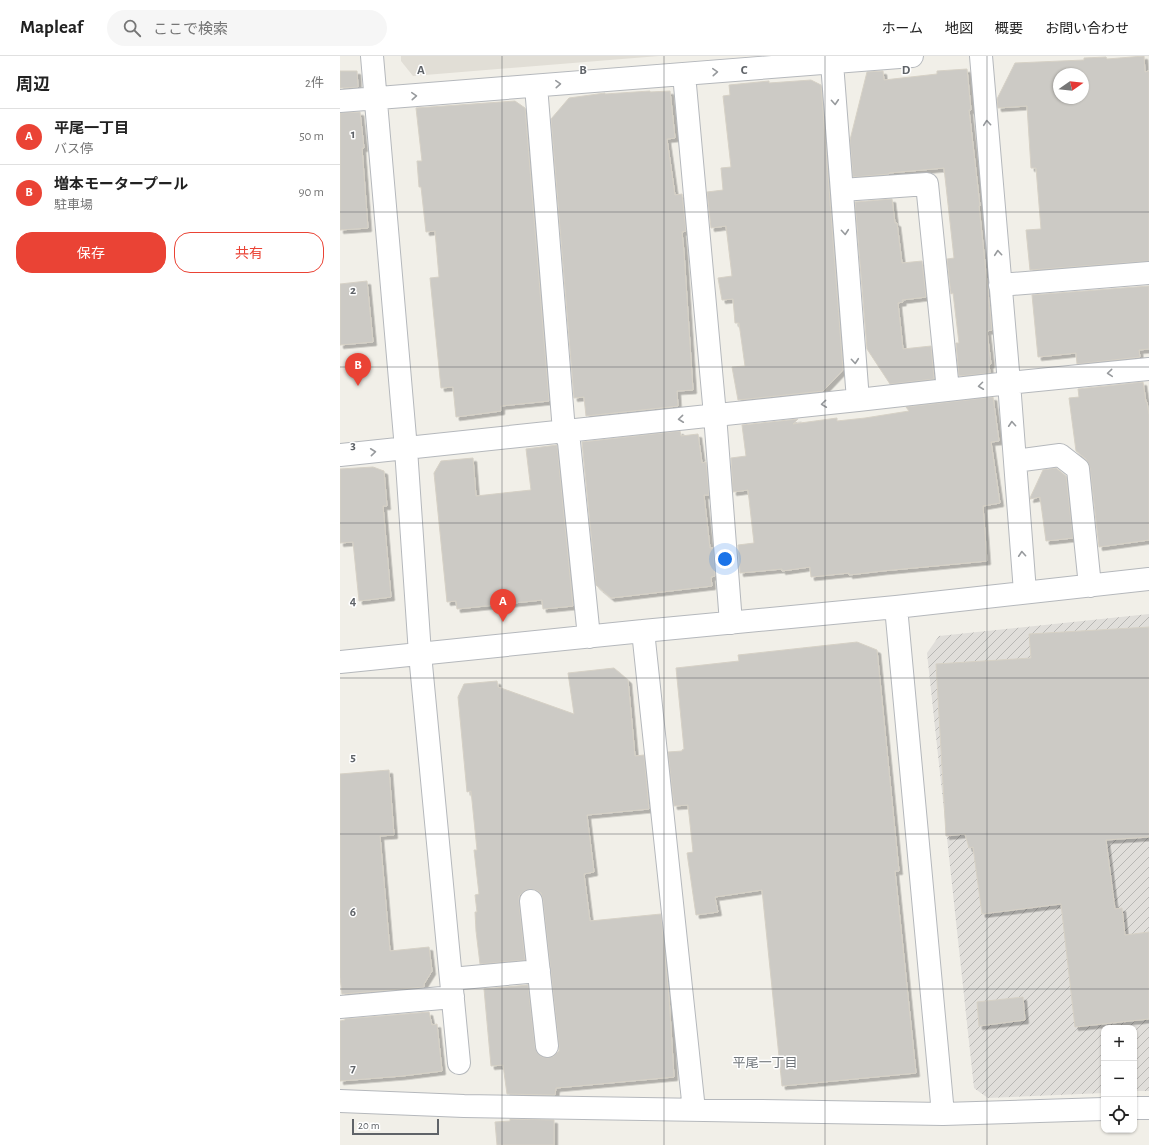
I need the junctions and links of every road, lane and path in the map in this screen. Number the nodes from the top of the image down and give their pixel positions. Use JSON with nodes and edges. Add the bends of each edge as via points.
{"nodes":[{"id":1,"x":372,"y":56,"type":"edge"},
{"id":2,"x":912,"y":56,"type":"edge"},
{"id":3,"x":981,"y":56,"type":"edge"},
{"id":4,"x":832,"y":63,"type":"junction"},
{"id":5,"x":684,"y":74,"type":"junction"},
{"id":6,"x":536,"y":86,"type":"junction"},
{"id":7,"x":375,"y":98,"type":"junction"},
{"id":8,"x":340,"y":101,"type":"edge"},
{"id":9,"x":842,"y":190,"type":"junction"},
{"id":10,"x":1149,"y":273,"type":"edge"},
{"id":11,"x":1000,"y":285,"type":"junction"},
{"id":12,"x":1149,"y":369,"type":"edge"},
{"id":13,"x":1009,"y":383,"type":"junction"},
{"id":14,"x":948,"y":390,"type":"junction"},
{"id":15,"x":858,"y":400,"type":"junction"},
{"id":16,"x":715,"y":415,"type":"junction"},
{"id":17,"x":564,"y":431,"type":"junction"},
{"id":18,"x":406,"y":449,"type":"junction"},
{"id":19,"x":340,"y":455,"type":"edge"},
{"id":20,"x":1015,"y":461,"type":"junction"},
{"id":21,"x":1149,"y":579,"type":"edge"},
{"id":22,"x":1090,"y":586,"type":"junction"},
{"id":23,"x":1025,"y":592,"type":"junction"},
{"id":24,"x":896,"y":607,"type":"junction"},
{"id":25,"x":731,"y":623,"type":"junction"},
{"id":26,"x":643,"y":631,"type":"junction"},
{"id":27,"x":589,"y":637,"type":"junction"},
{"id":28,"x":420,"y":654,"type":"junction"},
{"id":29,"x":340,"y":662,"type":"edge"},
{"id":30,"x":531,"y":901,"type":"dead end"},
{"id":31,"x":539,"y":971,"type":"junction"},
{"id":32,"x":452,"y":988,"type":"junction"},
{"id":33,"x":340,"y":1007,"type":"edge"},
{"id":34,"x":547,"y":1046,"type":"dead end"},
{"id":35,"x":460,"y":1063,"type":"dead end"},
{"id":36,"x":340,"y":1101,"type":"edge"},
{"id":37,"x":1137,"y":1108,"type":"edge"},
{"id":38,"x":1149,"y":1108,"type":"edge"},
{"id":39,"x":1101,"y":1109,"type":"edge"},
{"id":40,"x":694,"y":1110,"type":"junction"},
{"id":41,"x":942,"y":1114,"type":"junction"}],
"edges":[{"from":1,"to":7,"type":"street"},
{"from":2,"to":4,"type":"street"},
{"from":11,"to":3,"type":"street","one_way":true},
{"from":5,"to":4,"type":"street","one_way":true},
{"from":4,"to":9,"type":"street","one_way":true},
{"from":6,"to":5,"type":"street","one_way":true},
{"from":5,"to":16,"type":"street"},
{"from":7,"to":6,"type":"street","one_way":true},
{"from":6,"to":17,"type":"street"},
{"from":7,"to":8,"type":"street"},
{"from":7,"to":18,"type":"street"},
{"from":9,"to":14,"type":"street","via":[[926,184]]},
{"from":9,"to":15,"type":"street","one_way":true},
{"from":10,"to":11,"type":"street"},
{"from":11,"to":13,"type":"street"},
{"from":12,"to":13,"type":"street","one_way":true},
{"from":13,"to":14,"type":"street","one_way":true},
{"from":20,"to":13,"type":"street","one_way":true},
{"from":14,"to":15,"type":"street"},
{"from":15,"to":16,"type":"street","one_way":true},
{"from":16,"to":17,"type":"street","one_way":true},
{"from":16,"to":25,"type":"street"},
{"from":17,"to":18,"type":"street"},
{"from":17,"to":27,"type":"street","via":[[569,442]]},
{"from":19,"to":18,"type":"street","one_way":true},
{"from":18,"to":28,"type":"street"},
{"from":20,"to":22,"type":"street","via":[[1060,455],[1078,469]]},
{"from":23,"to":20,"type":"street","one_way":true},
{"from":21,"to":22,"type":"street"},
{"from":22,"to":23,"type":"street"},
{"from":23,"to":24,"type":"street"},
{"from":24,"to":25,"type":"street"},
{"from":24,"to":41,"type":"street"},
{"from":25,"to":26,"type":"street"},
{"from":26,"to":27,"type":"street"},
{"from":26,"to":40,"type":"street"},
{"from":27,"to":28,"type":"street"},
{"from":28,"to":29,"type":"street"},
{"from":28,"to":32,"type":"street"},
{"from":30,"to":31,"type":"street"},
{"from":31,"to":32,"type":"street"},
{"from":31,"to":34,"type":"street"},
{"from":32,"to":33,"type":"street"},
{"from":32,"to":35,"type":"street"},
{"from":36,"to":40,"type":"street"},
{"from":37,"to":38,"type":"street"},
{"from":39,"to":41,"type":"street"},
{"from":40,"to":41,"type":"street"}]}
